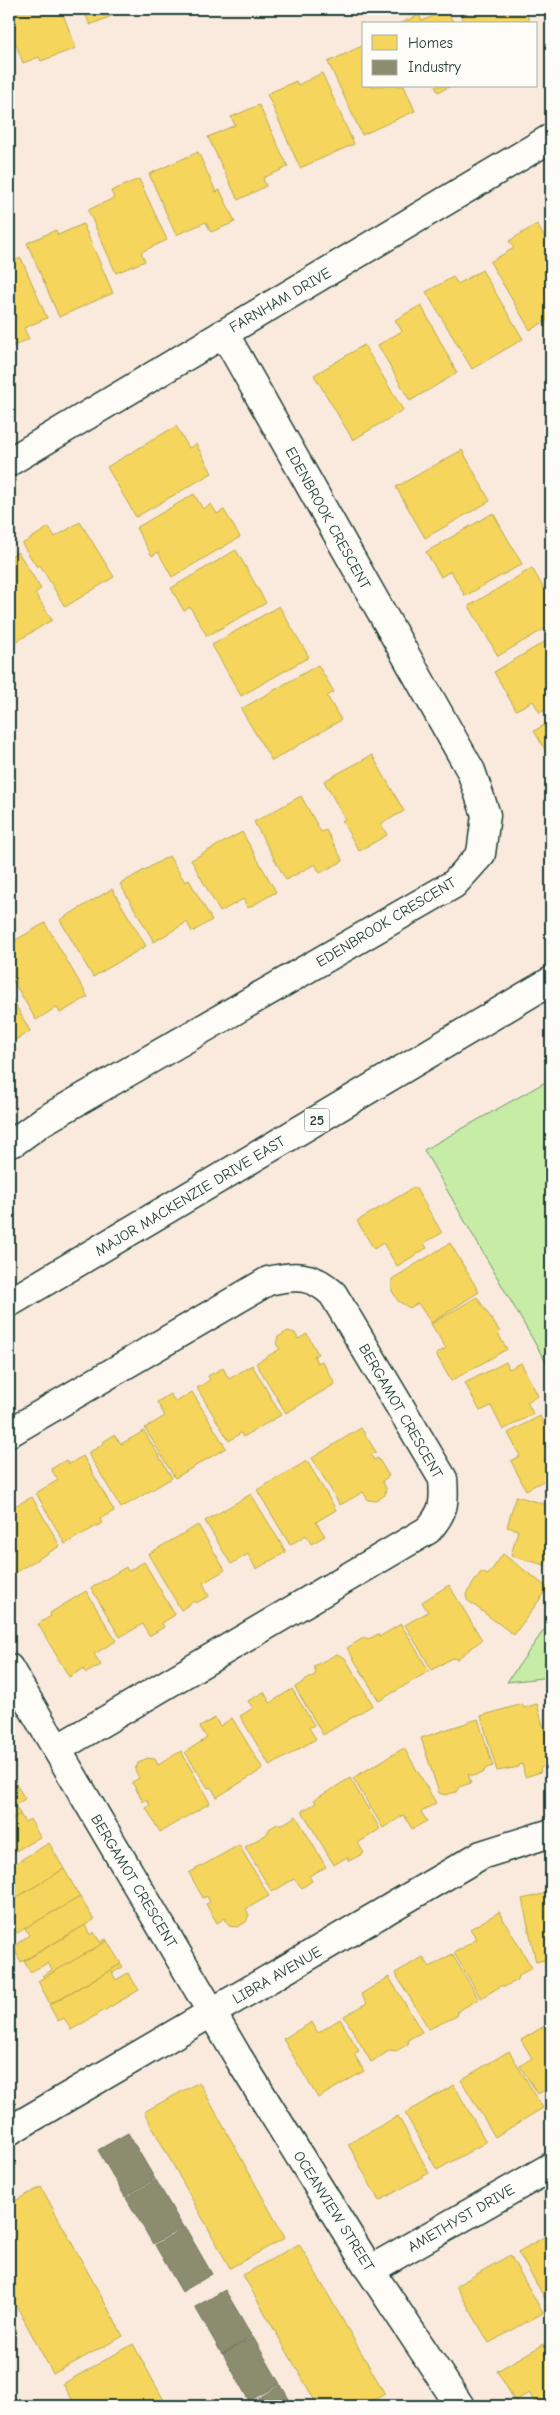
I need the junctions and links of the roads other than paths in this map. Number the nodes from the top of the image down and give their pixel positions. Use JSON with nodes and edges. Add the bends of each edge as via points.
{"nodes":[{"id":1,"x":551,"y":138,"type":"edge"},
{"id":2,"x":224,"y":333,"type":"junction"},
{"id":3,"x":9,"y":462,"type":"edge"},
{"id":4,"x":551,"y":981,"type":"edge"},
{"id":5,"x":9,"y":1143,"type":"edge"},
{"id":6,"x":9,"y":1303,"type":"edge"},
{"id":7,"x":9,"y":1433,"type":"edge"},
{"id":8,"x":9,"y":1668,"type":"edge"},
{"id":9,"x":57,"y":1749,"type":"junction"},
{"id":10,"x":551,"y":1833,"type":"edge"},
{"id":11,"x":212,"y":2013,"type":"junction"},
{"id":12,"x":9,"y":2131,"type":"edge"},
{"id":13,"x":551,"y":2167,"type":"edge"},
{"id":14,"x":370,"y":2270,"type":"junction"},
{"id":15,"x":460,"y":2406,"type":"edge"}],
"edges":[{"from":1,"to":2,"type":"street","name":"FARNHAM DRIVE"},
{"from":2,"to":3,"type":"street","name":"FARNHAM DRIVE"},
{"from":2,"to":5,"type":"street","name":"EDENBROOK CRESCENT","via":[[471,771],[486,815],[481,854],[454,884]]},
{"from":4,"to":6,"type":"street","name":"MAJOR MACKENZIE DRIVE EAST","number":"25"},
{"from":7,"to":9,"type":"street","name":"BERGAMOT CRESCENT","via":[[268,1281],[309,1278],[333,1294],[442,1479],[444,1498],[440,1515],[428,1530]]},
{"from":8,"to":9,"type":"street","name":"BERGAMOT CRESCENT"},
{"from":9,"to":11,"type":"street","name":"BERGAMOT CRESCENT"},
{"from":10,"to":11,"type":"street","name":"LIBRA AVENUE","via":[[481,1855]]},
{"from":11,"to":12,"type":"street","name":"LIBRA AVENUE"},
{"from":11,"to":14,"type":"street","name":"OCEANVIEW STREET"},
{"from":13,"to":14,"type":"street","name":"AMETHYST DRIVE"},
{"from":14,"to":15,"type":"street","name":"OCEANVIEW STREET"}]}
